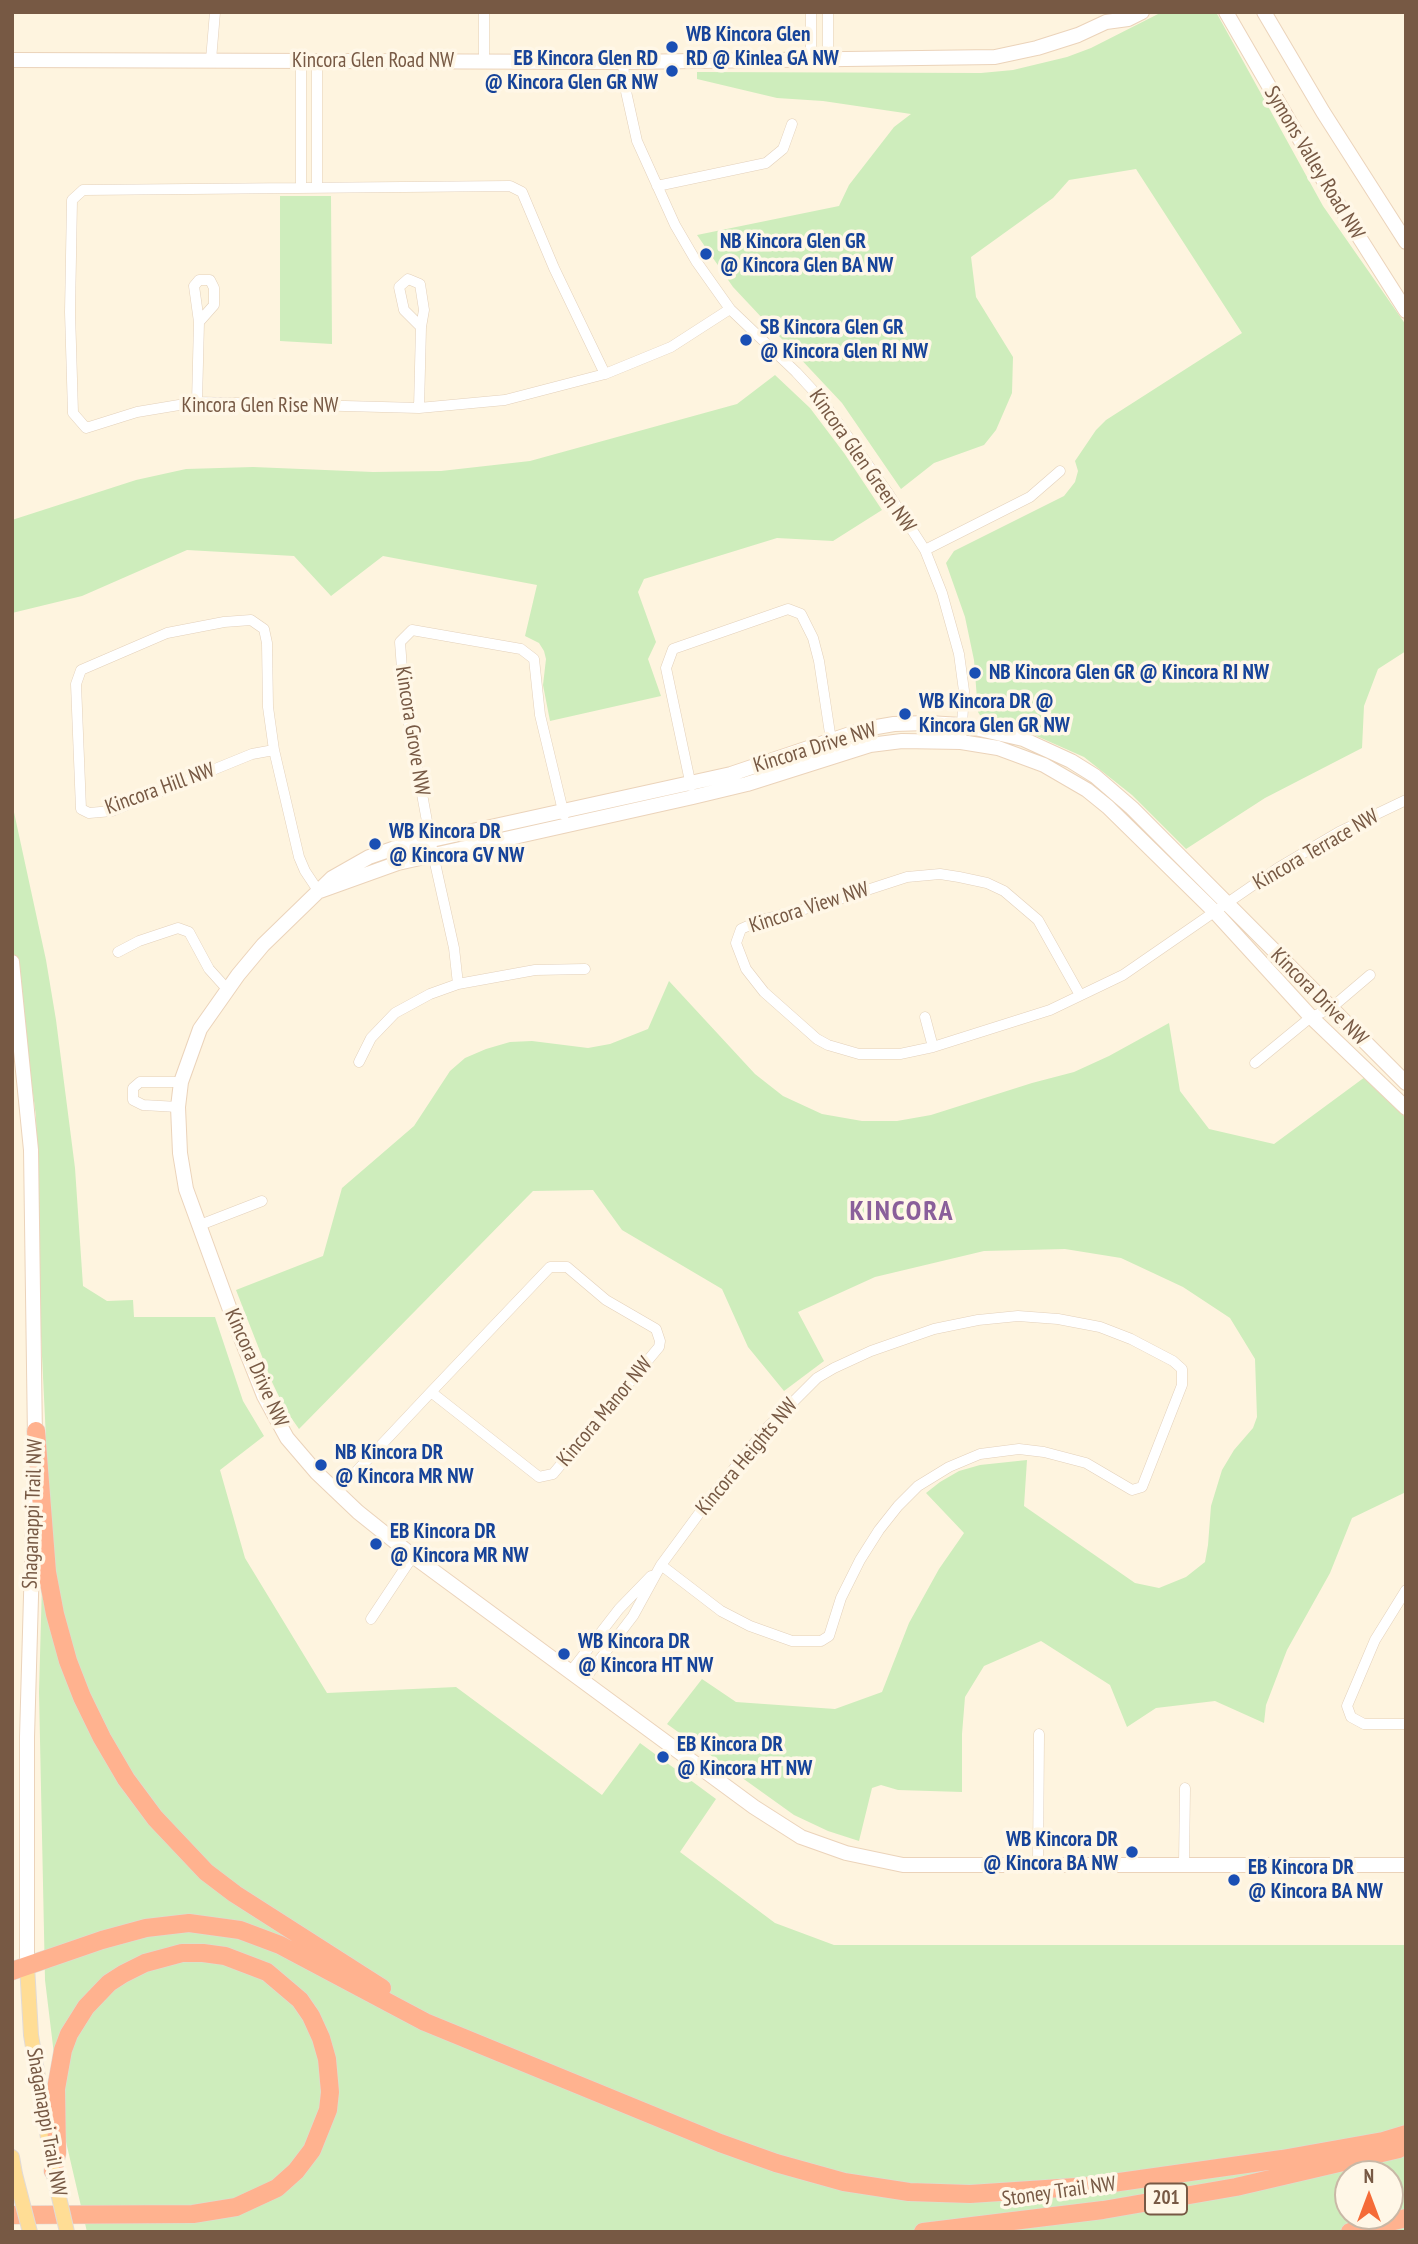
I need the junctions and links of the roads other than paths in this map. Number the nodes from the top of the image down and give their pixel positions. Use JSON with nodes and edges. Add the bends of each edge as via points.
{"nodes":[{"id":1,"x":215,"y":12,"type":"edge"},
{"id":2,"x":484,"y":12,"type":"edge"},
{"id":3,"x":811,"y":12,"type":"edge"},
{"id":4,"x":828,"y":12,"type":"edge"},
{"id":5,"x":1142,"y":12,"type":"edge"},
{"id":6,"x":1226,"y":12,"type":"edge"},
{"id":7,"x":1264,"y":12,"type":"edge"},
{"id":8,"x":1271,"y":12,"type":"edge"},
{"id":9,"x":1110,"y":17,"type":"edge"},
{"id":10,"x":1280,"y":41,"type":"junction"},
{"id":11,"x":828,"y":59,"type":"junction"},
{"id":12,"x":12,"y":60,"type":"edge"},
{"id":13,"x":211,"y":60,"type":"junction"},
{"id":14,"x":811,"y":60,"type":"junction"},
{"id":15,"x":301,"y":61,"type":"junction"},
{"id":16,"x":317,"y":61,"type":"junction"},
{"id":17,"x":484,"y":61,"type":"junction"},
{"id":18,"x":623,"y":62,"type":"junction"},
{"id":19,"x":792,"y":124,"type":"dead end"},
{"id":20,"x":317,"y":186,"type":"junction"},
{"id":21,"x":657,"y":186,"type":"junction"},
{"id":22,"x":301,"y":187,"type":"junction"},
{"id":23,"x":1406,"y":242,"type":"edge"},
{"id":24,"x":730,"y":309,"type":"junction"},
{"id":25,"x":1406,"y":311,"type":"edge"},
{"id":26,"x":199,"y":323,"type":"dead end"},
{"id":27,"x":421,"y":327,"type":"dead end"},
{"id":28,"x":605,"y":374,"type":"junction"},
{"id":29,"x":197,"y":402,"type":"junction"},
{"id":30,"x":419,"y":408,"type":"junction"},
{"id":31,"x":1060,"y":471,"type":"dead end"},
{"id":32,"x":925,"y":550,"type":"junction"},
{"id":33,"x":962,"y":725,"type":"junction"},
{"id":34,"x":831,"y":740,"type":"junction"},
{"id":35,"x":961,"y":742,"type":"junction"},
{"id":36,"x":274,"y":750,"type":"junction"},
{"id":37,"x":835,"y":755,"type":"junction"},
{"id":38,"x":692,"y":791,"type":"junction"},
{"id":39,"x":1406,"y":800,"type":"edge"},
{"id":40,"x":563,"y":811,"type":"junction"},
{"id":41,"x":566,"y":826,"type":"junction"},
{"id":42,"x":432,"y":847,"type":"junction"},
{"id":43,"x":319,"y":892,"type":"junction"},
{"id":44,"x":1222,"y":908,"type":"junction"},
{"id":45,"x":118,"y":952,"type":"dead end"},
{"id":46,"x":12,"y":962,"type":"edge"},
{"id":47,"x":585,"y":969,"type":"dead end"},
{"id":48,"x":1370,"y":975,"type":"dead end"},
{"id":49,"x":458,"y":985,"type":"junction"},
{"id":50,"x":227,"y":989,"type":"junction"},
{"id":51,"x":1080,"y":995,"type":"junction"},
{"id":52,"x":1330,"y":1009,"type":"junction"},
{"id":53,"x":925,"y":1017,"type":"dead end"},
{"id":54,"x":1311,"y":1017,"type":"junction"},
{"id":55,"x":933,"y":1047,"type":"junction"},
{"id":56,"x":359,"y":1062,"type":"dead end"},
{"id":57,"x":1255,"y":1063,"type":"dead end"},
{"id":58,"x":1405,"y":1081,"type":"edge"},
{"id":59,"x":181,"y":1082,"type":"junction"},
{"id":60,"x":1391,"y":1093,"type":"junction"},
{"id":61,"x":1405,"y":1106,"type":"edge"},
{"id":62,"x":178,"y":1107,"type":"junction"},
{"id":63,"x":262,"y":1201,"type":"dead end"},
{"id":64,"x":200,"y":1225,"type":"junction"},
{"id":65,"x":430,"y":1392,"type":"junction"},
{"id":66,"x":36,"y":1431,"type":"junction"},
{"id":67,"x":337,"y":1492,"type":"junction"},
{"id":68,"x":413,"y":1556,"type":"junction"},
{"id":69,"x":662,"y":1565,"type":"junction"},
{"id":70,"x":1406,"y":1590,"type":"edge"},
{"id":71,"x":371,"y":1619,"type":"dead end"},
{"id":72,"x":571,"y":1671,"type":"junction"},
{"id":73,"x":584,"y":1681,"type":"junction"},
{"id":74,"x":1406,"y":1724,"type":"edge"},
{"id":75,"x":1039,"y":1734,"type":"dead end"},
{"id":76,"x":1185,"y":1788,"type":"dead end"},
{"id":77,"x":1184,"y":1864,"type":"junction"},
{"id":78,"x":1038,"y":1865,"type":"junction"},
{"id":79,"x":1406,"y":1865,"type":"edge"},
{"id":80,"x":19,"y":1968,"type":"edge"},
{"id":81,"x":534,"y":2068,"type":"junction"},
{"id":82,"x":1406,"y":2134,"type":"edge"},
{"id":83,"x":1406,"y":2147,"type":"edge"},
{"id":84,"x":12,"y":2157,"type":"edge"},
{"id":85,"x":53,"y":2171,"type":"junction"},
{"id":86,"x":12,"y":2215,"type":"edge"},
{"id":87,"x":1406,"y":2218,"type":"edge"},
{"id":88,"x":30,"y":2232,"type":"edge"},
{"id":89,"x":67,"y":2232,"type":"edge"},
{"id":90,"x":923,"y":2232,"type":"edge"},
{"id":91,"x":1350,"y":2232,"type":"edge"}],
"edges":[{"from":1,"to":13,"type":"street"},
{"from":2,"to":17,"type":"street"},
{"from":3,"to":14,"type":"street"},
{"from":4,"to":11,"type":"street"},
{"from":5,"to":9,"type":"street","name":"Kincora Glen Road NW","via":[[1128,19]]},
{"from":6,"to":25,"type":"street","name":"Symons Valley Road NW"},
{"from":7,"to":10,"type":"street","name":"Symons Valley Road NW"},
{"from":8,"to":10,"type":"street"},
{"from":9,"to":11,"type":"street","name":"Kincora Glen Road NW","via":[[1078,35],[995,57]]},
{"from":10,"to":23,"type":"street","name":"Symons Valley Road NW"},
{"from":11,"to":14,"type":"street","name":"Kincora Glen Road NW"},
{"from":12,"to":13,"type":"street","name":"Kincora Glen Road NW"},
{"from":13,"to":15,"type":"street","name":"Kincora Glen Road NW"},
{"from":14,"to":18,"type":"street","name":"Kincora Glen Road NW"},
{"from":15,"to":16,"type":"street","name":"Kincora Glen Road NW"},
{"from":15,"to":22,"type":"street"},
{"from":16,"to":17,"type":"street","name":"Kincora Glen Road NW"},
{"from":16,"to":20,"type":"street"},
{"from":17,"to":18,"type":"street","name":"Kincora Glen Road NW"},
{"from":18,"to":21,"type":"street","name":"Kincora Glen Green NW","via":[[637,141]]},
{"from":19,"to":21,"type":"street","via":[[783,149],[766,163]]},
{"from":20,"to":22,"type":"street","name":"Kincora Glen Rise NW"},
{"from":20,"to":28,"type":"street","name":"Kincora Glen Rise NW","via":[[510,186],[522,192]]},
{"from":21,"to":24,"type":"street","name":"Kincora Glen Green NW","via":[[696,261]]},
{"from":22,"to":29,"type":"street","name":"Kincora Glen Rise NW","via":[[83,190],[72,200],[73,412],[86,428],[137,412]]},
{"from":24,"to":28,"type":"street","name":"Kincora Glen Rise NW","via":[[671,347]]},
{"from":24,"to":32,"type":"street","name":"Kincora Glen Green NW","via":[[821,399]]},
{"from":26,"to":29,"type":"street"},
{"from":27,"to":30,"type":"street"},
{"from":28,"to":30,"type":"street","name":"Kincora Glen Rise NW","via":[[505,400]]},
{"from":29,"to":30,"type":"street","name":"Kincora Glen Rise NW"},
{"from":31,"to":32,"type":"street","via":[[1030,497]]},
{"from":32,"to":33,"type":"street","name":"Kincora Glen Green NW","via":[[959,654]]},
{"from":33,"to":34,"type":"street","name":"Kincora Drive NW","via":[[894,724]]},
{"from":33,"to":35,"type":"street","name":"Kincora Glen Green NW"},
{"from":33,"to":44,"type":"street","name":"Kincora Drive NW","via":[[1023,739],[1095,776],[1115,791]]},
{"from":34,"to":37,"type":"street"},
{"from":34,"to":38,"type":"street","name":"Kincora Drive NW"},
{"from":34,"to":38,"type":"street","via":[[821,670],[801,614],[788,609],[673,649],[666,668]]},
{"from":35,"to":37,"type":"street","name":"Kincora Drive NW","via":[[902,741]]},
{"from":35,"to":44,"type":"street","name":"Kincora Drive NW","via":[[1020,755],[1087,790]]},
{"from":36,"to":36,"type":"street","name":"Kincora Hill NW","via":[[267,643],[264,629],[251,620],[167,633],[81,670],[76,684],[81,808],[89,813],[111,811],[252,754]]},
{"from":36,"to":43,"type":"street","name":"Kincora Hill NW","via":[[299,857]]},
{"from":37,"to":38,"type":"street","name":"Kincora Drive NW","via":[[747,783]]},
{"from":38,"to":40,"type":"street","name":"Kincora Drive NW"},
{"from":38,"to":41,"type":"street","name":"Kincora Drive NW"},
{"from":39,"to":44,"type":"street","name":"Kincora Terrace NW","via":[[1339,832]]},
{"from":40,"to":41,"type":"street","name":"Kincora Grove NW"},
{"from":40,"to":42,"type":"street","name":"Kincora Drive NW"},
{"from":40,"to":42,"type":"street","name":"Kincora Grove NW","via":[[540,715],[534,659],[521,649],[412,630],[400,642],[404,696]]},
{"from":41,"to":42,"type":"street","name":"Kincora Drive NW"},
{"from":42,"to":43,"type":"street","name":"Kincora Drive NW"},
{"from":42,"to":49,"type":"street"},
{"from":43,"to":50,"type":"street","name":"Kincora Drive NW","via":[[263,945]]},
{"from":44,"to":51,"type":"street","name":"Kincora View NW","via":[[1123,975]]},
{"from":44,"to":52,"type":"street","name":"Kincora Drive NW"},
{"from":44,"to":54,"type":"street","name":"Kincora Drive NW"},
{"from":45,"to":50,"type":"street","via":[[178,928],[189,932],[209,969]]},
{"from":46,"to":66,"type":"street","name":"Shaganappi Trail NW","via":[[31,1150]]},
{"from":47,"to":49,"type":"street","via":[[535,970]]},
{"from":48,"to":52,"type":"street"},
{"from":49,"to":56,"type":"street","via":[[430,993],[396,1013],[371,1038]]},
{"from":50,"to":59,"type":"street","name":"Kincora Drive NW","via":[[200,1029]]},
{"from":51,"to":55,"type":"street","name":"Kincora View NW","via":[[1050,1010]]},
{"from":51,"to":55,"type":"street","name":"Kincora View NW","via":[[1038,920],[1004,891],[959,877],[907,877],[741,929],[737,950],[746,969],[772,1000],[817,1039],[872,1055]]},
{"from":52,"to":54,"type":"street"},
{"from":52,"to":58,"type":"street","name":"Kincora Drive NW"},
{"from":53,"to":55,"type":"street"},
{"from":54,"to":57,"type":"street"},
{"from":54,"to":60,"type":"street","name":"Kincora Drive NW"},
{"from":58,"to":60,"type":"street"},
{"from":59,"to":62,"type":"street","name":"Kincora Drive NW"},
{"from":59,"to":62,"type":"street","via":[[140,1082],[133,1088],[133,1100],[143,1105]]},
{"from":60,"to":61,"type":"street","name":"Kincora Drive NW"},
{"from":62,"to":64,"type":"street","name":"Kincora Drive NW","via":[[186,1189]]},
{"from":63,"to":64,"type":"street"},
{"from":64,"to":67,"type":"street","name":"Kincora Drive NW","via":[[264,1396],[287,1438]]},
{"from":65,"to":65,"type":"street","name":"Kincora Manor NW","via":[[539,1477],[552,1474],[660,1341],[656,1329],[606,1300],[567,1267],[550,1267]]},
{"from":65,"to":67,"type":"street","name":"Kincora Manor NW"},
{"from":66,"to":80,"type":"street","name":"Shaganappi Trail NW"},
{"from":66,"to":81,"type":"highway","via":[[47,1572],[68,1661],[102,1738],[155,1818],[234,1894],[380,1987]]},
{"from":67,"to":68,"type":"street","name":"Kincora Drive NW"},
{"from":68,"to":71,"type":"street"},
{"from":68,"to":72,"type":"street","name":"Kincora Drive NW"},
{"from":69,"to":69,"type":"street","name":"Kincora Heights NW","via":[[764,1431],[800,1394],[834,1368],[890,1344],[956,1323],[1038,1317],[1111,1331],[1173,1360],[1182,1369],[1182,1385],[1142,1487],[1132,1490],[1086,1463],[1019,1449],[980,1454],[949,1467],[918,1486],[879,1530],[841,1598],[829,1636],[821,1642],[792,1642],[750,1626],[721,1611]]},
{"from":69,"to":72,"type":"street","name":"Kincora Heights NW","via":[[619,1609]]},
{"from":69,"to":73,"type":"street","name":"Kincora Heights NW","via":[[634,1616]]},
{"from":70,"to":74,"type":"street","via":[[1375,1640],[1347,1706],[1351,1717],[1364,1724]]},
{"from":72,"to":73,"type":"street","name":"Kincora Drive NW"},
{"from":73,"to":78,"type":"street","name":"Kincora Drive NW","via":[[801,1837],[903,1866]]},
{"from":75,"to":78,"type":"street"},
{"from":76,"to":77,"type":"street"},
{"from":77,"to":78,"type":"street","name":"Kincora Drive NW"},
{"from":77,"to":79,"type":"street","name":"Kincora Drive NW"},
{"from":80,"to":81,"type":"highway","via":[[146,1928],[189,1923],[224,1926],[280,1945],[425,2022]]},
{"from":80,"to":85,"type":"main road","name":"Shaganappi Trail NW"},
{"from":81,"to":82,"type":"highway","via":[[776,2163],[844,2182],[909,2192],[970,2194],[1091,2186],[1282,2159]]},
{"from":83,"to":90,"type":"highway","name":"Stoney Trail NW","number":"201","via":[[1236,2187],[1116,2208]]},
{"from":84,"to":88,"type":"main road","name":"Shaganappi Trail NW","bridge":true},
{"from":85,"to":86,"type":"highway","via":[[56,2089],[63,2050],[86,2007],[123,1974],[182,1953],[225,1956],[267,1972],[300,2000],[311,2017],[327,2059],[328,2110],[312,2150],[277,2188],[236,2207],[193,2214]]},
{"from":85,"to":89,"type":"main road","name":"Shaganappi Trail NW","bridge":true},
{"from":87,"to":91,"type":"highway"}]}
